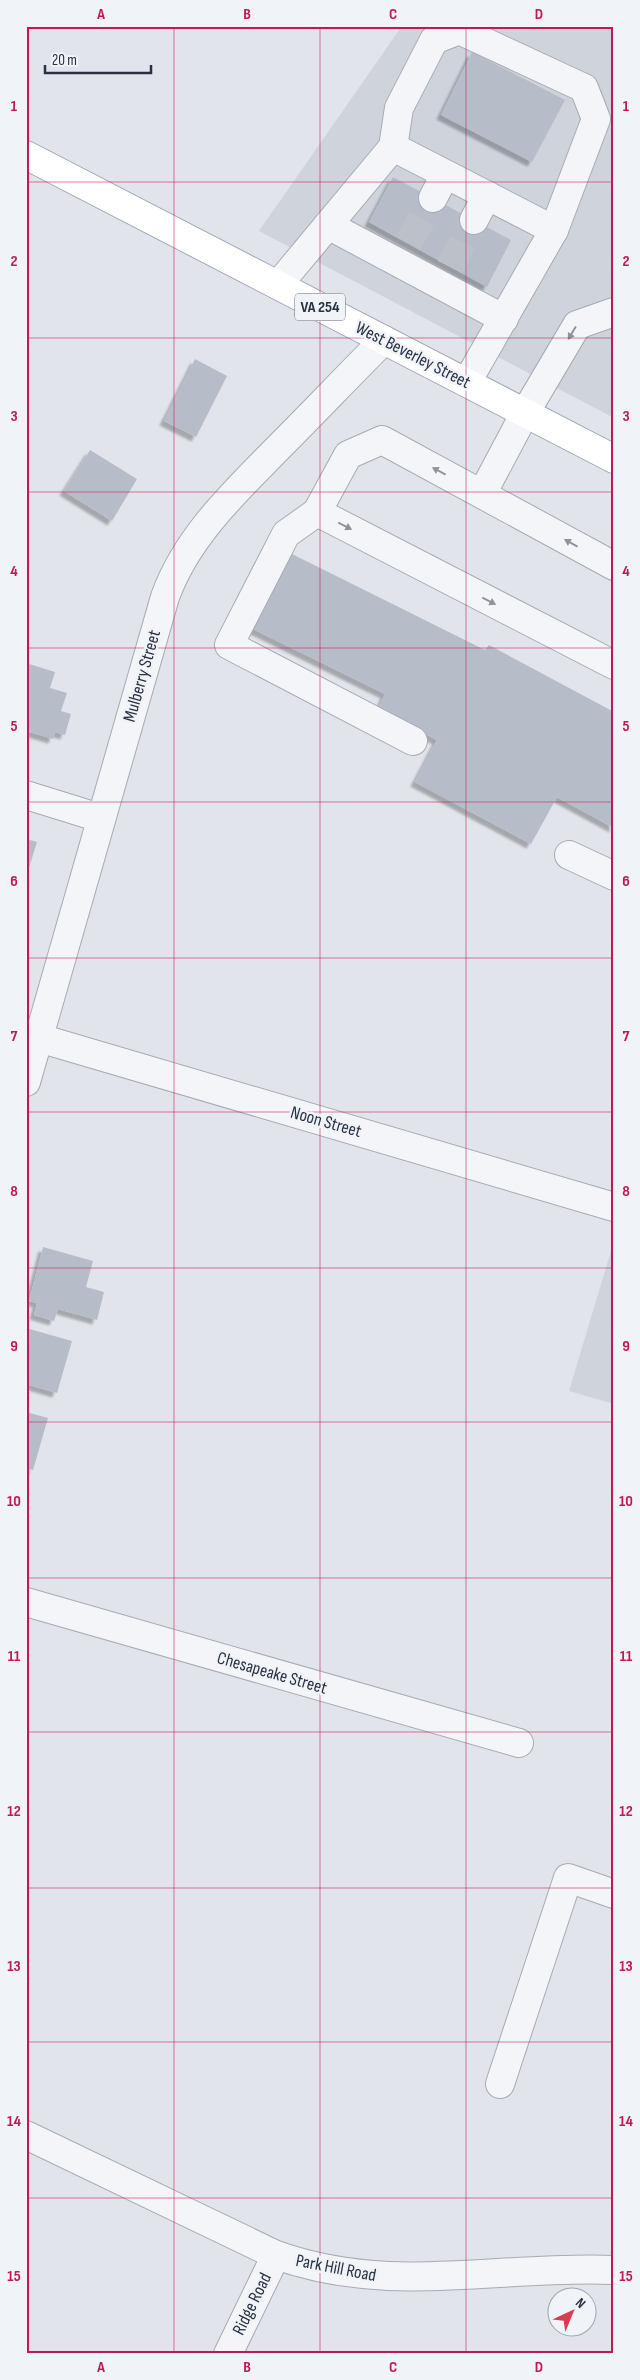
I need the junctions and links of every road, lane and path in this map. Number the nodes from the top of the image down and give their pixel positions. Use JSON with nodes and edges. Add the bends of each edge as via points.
{"nodes":[{"id":1,"x":393,"y":147,"type":"junction"},
{"id":2,"x":26,"y":155,"type":"edge"},
{"id":3,"x":487,"y":195,"type":"junction"},
{"id":4,"x":474,"y":220,"type":"tunnel mouth"},
{"id":5,"x":328,"y":225,"type":"junction"},
{"id":6,"x":554,"y":230,"type":"junction"},
{"id":7,"x":278,"y":285,"type":"junction"},
{"id":8,"x":614,"y":312,"type":"edge"},
{"id":9,"x":504,"y":319,"type":"junction"},
{"id":10,"x":384,"y":340,"type":"junction"},
{"id":11,"x":466,"y":382,"type":"junction"},
{"id":12,"x":525,"y":412,"type":"junction"},
{"id":13,"x":614,"y":458,"type":"edge"},
{"id":14,"x":482,"y":494,"type":"junction"},
{"id":15,"x":317,"y":512,"type":"junction"},
{"id":16,"x":614,"y":566,"type":"edge"},
{"id":17,"x":614,"y":665,"type":"edge"},
{"id":18,"x":413,"y":741,"type":"dead end"},
{"id":19,"x":26,"y":795,"type":"edge"},
{"id":20,"x":100,"y":818,"type":"junction"},
{"id":21,"x":569,"y":855,"type":"dead end"},
{"id":22,"x":614,"y":876,"type":"edge"},
{"id":23,"x":39,"y":1038,"type":"junction"},
{"id":24,"x":26,"y":1082,"type":"edge"},
{"id":25,"x":614,"y":1207,"type":"edge"},
{"id":26,"x":26,"y":1602,"type":"edge"},
{"id":27,"x":519,"y":1743,"type":"dead end"},
{"id":28,"x":614,"y":1894,"type":"edge"},
{"id":29,"x":500,"y":2084,"type":"dead end"},
{"id":30,"x":26,"y":2135,"type":"edge"},
{"id":31,"x":276,"y":2255,"type":"junction"},
{"id":32,"x":614,"y":2270,"type":"edge"},
{"id":33,"x":228,"y":2354,"type":"edge"}],
"edges":[{"from":1,"to":3,"type":"street","via":[[439,186]]},
{"from":1,"to":5,"type":"street"},
{"from":1,"to":6,"type":"street","via":[[399,108],[434,40],[459,30],[584,88],[596,119]]},
{"from":2,"to":7,"type":"main road","name":"West Beverley Street","number":"VA 254"},
{"from":3,"to":4,"type":"street"},
{"from":3,"to":6,"type":"street"},
{"from":5,"to":7,"type":"street"},
{"from":5,"to":9,"type":"street","via":[[403,253],[445,276]]},
{"from":6,"to":9,"type":"street"},
{"from":7,"to":10,"type":"main road","name":"West Beverley Street","number":"VA 254"},
{"from":8,"to":12,"type":"street","one_way":true,"via":[[577,325]]},
{"from":9,"to":11,"type":"street"},
{"from":10,"to":11,"type":"main road","name":"West Beverley Street","number":"VA 254"},
{"from":10,"to":20,"type":"street","name":"Mulberry Street","via":[[210,519],[184,556],[165,597]]},
{"from":11,"to":12,"type":"main road","name":"West Beverley Street","number":"VA 254"},
{"from":12,"to":13,"type":"main road","name":"West Beverley Street","number":"VA 254"},
{"from":12,"to":14,"type":"street"},
{"from":14,"to":15,"type":"street","one_way":true,"via":[[382,440],[348,454]]},
{"from":16,"to":14,"type":"street","one_way":true},
{"from":15,"to":17,"type":"street","one_way":true},
{"from":15,"to":18,"type":"street","via":[[286,534],[229,646]]},
{"from":19,"to":20,"type":"street"},
{"from":20,"to":23,"type":"street","name":"Mulberry Street"},
{"from":21,"to":22,"type":"street"},
{"from":23,"to":24,"type":"street","name":"Mulberry Street"},
{"from":23,"to":25,"type":"street","name":"Noon Street"},
{"from":26,"to":27,"type":"street","name":"Chesapeake Street"},
{"from":28,"to":29,"type":"street","via":[[568,1878]]},
{"from":30,"to":31,"type":"street","name":"Park Hill Road"},
{"from":31,"to":32,"type":"street","name":"Park Hill Road","via":[[306,2265],[386,2278]]},
{"from":31,"to":33,"type":"street","name":"Ridge Road"}]}
